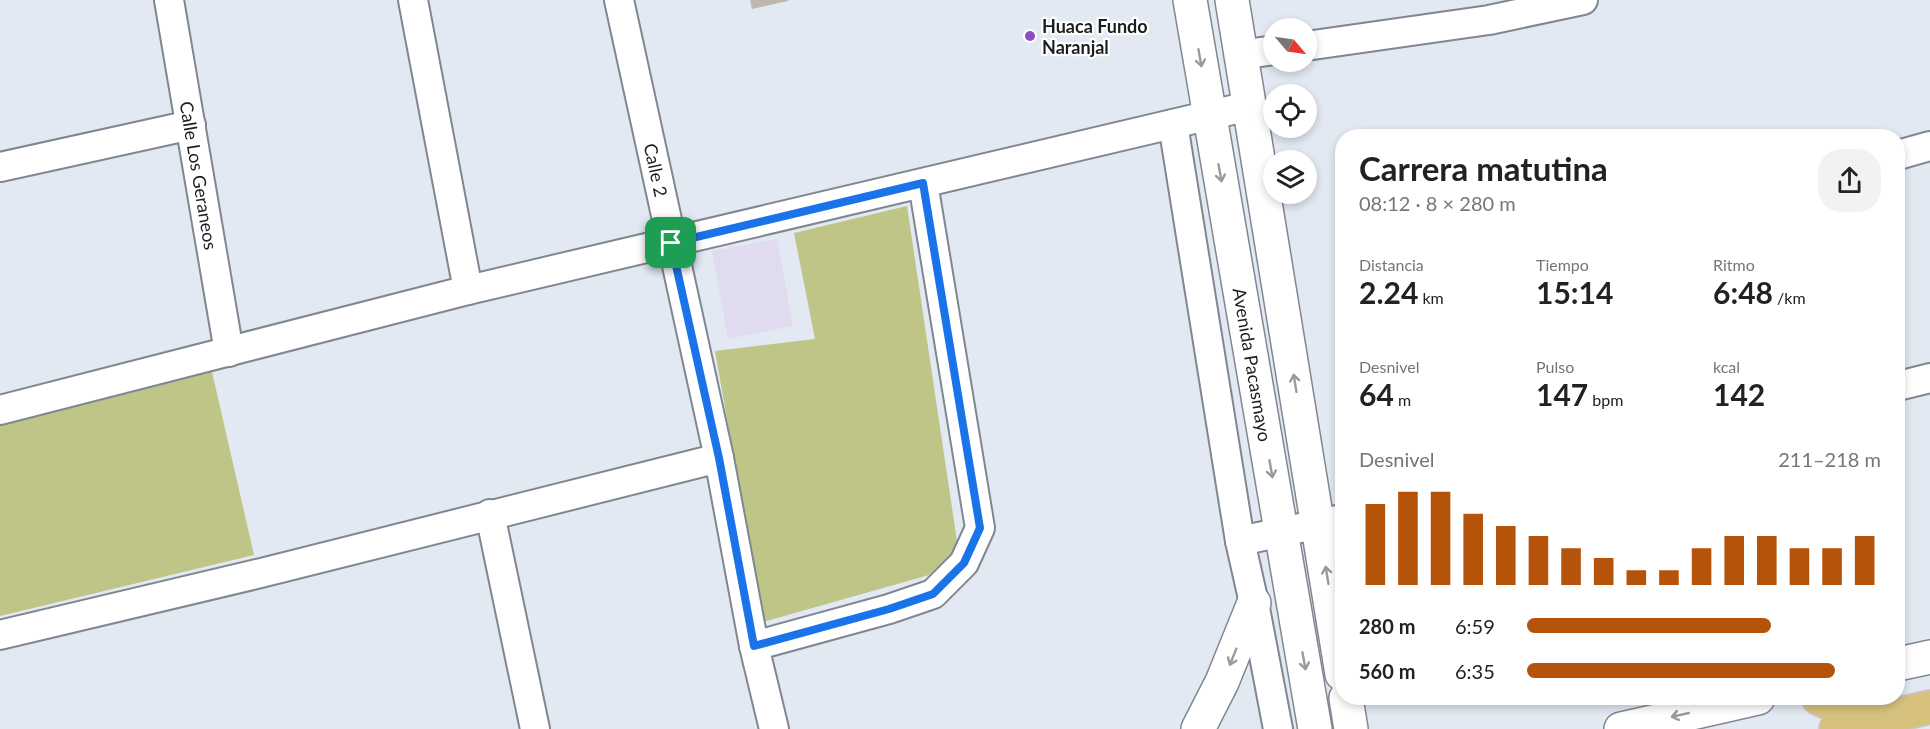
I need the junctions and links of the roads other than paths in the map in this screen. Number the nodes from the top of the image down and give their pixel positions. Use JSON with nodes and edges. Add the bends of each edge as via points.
{"nodes":[{"id":1,"x":169,"y":0,"type":"edge"},
{"id":2,"x":413,"y":0,"type":"edge"},
{"id":3,"x":619,"y":0,"type":"edge"},
{"id":4,"x":1190,"y":0,"type":"edge"},
{"id":5,"x":1232,"y":0,"type":"edge"},
{"id":6,"x":1583,"y":0,"type":"edge"},
{"id":7,"x":1488,"y":10,"type":"edge"},
{"id":8,"x":1317,"y":44,"type":"edge"},
{"id":9,"x":1263,"y":52,"type":"edge"},
{"id":10,"x":1240,"y":55,"type":"junction"},
{"id":11,"x":1249,"y":106,"type":"junction"},
{"id":12,"x":1210,"y":115,"type":"junction"},
{"id":13,"x":1173,"y":124,"type":"junction"},
{"id":14,"x":191,"y":125,"type":"junction"},
{"id":15,"x":1930,"y":146,"type":"edge"},
{"id":16,"x":1905,"y":153,"type":"edge"},
{"id":17,"x":0,"y":167,"type":"edge"},
{"id":18,"x":923,"y":183,"type":"junction"},
{"id":19,"x":671,"y":243,"type":"junction"},
{"id":20,"x":468,"y":290,"type":"junction"},
{"id":21,"x":229,"y":352,"type":"junction"},
{"id":22,"x":1930,"y":378,"type":"edge"},
{"id":23,"x":1905,"y":383,"type":"edge"},
{"id":24,"x":0,"y":410,"type":"edge"},
{"id":25,"x":719,"y":458,"type":"junction"},
{"id":26,"x":490,"y":514,"type":"junction"},
{"id":27,"x":1330,"y":522,"type":"edge"},
{"id":28,"x":1282,"y":533,"type":"junction"},
{"id":29,"x":1240,"y":541,"type":"junction"},
{"id":30,"x":1335,"y":585,"type":"edge"},
{"id":31,"x":1254,"y":603,"type":"junction"},
{"id":32,"x":0,"y":635,"type":"edge"},
{"id":33,"x":754,"y":646,"type":"junction"},
{"id":34,"x":1930,"y":657,"type":"edge"},
{"id":35,"x":1905,"y":662,"type":"edge"},
{"id":36,"x":1347,"y":705,"type":"edge"},
{"id":37,"x":1727,"y":705,"type":"edge"},
{"id":38,"x":1834,"y":705,"type":"edge"},
{"id":39,"x":1930,"y":707,"type":"edge"},
{"id":40,"x":1869,"y":721,"type":"junction"},
{"id":41,"x":535,"y":729,"type":"edge"},
{"id":42,"x":774,"y":729,"type":"edge"},
{"id":43,"x":1198,"y":729,"type":"edge"},
{"id":44,"x":1278,"y":729,"type":"edge"},
{"id":45,"x":1316,"y":729,"type":"edge"},
{"id":46,"x":1351,"y":729,"type":"edge"},
{"id":47,"x":1621,"y":729,"type":"edge"},
{"id":48,"x":1836,"y":729,"type":"edge"}],
"edges":[{"from":1,"to":14,"type":"street","name":"Calle Los Geraneos"},
{"from":2,"to":20,"type":"street"},
{"from":3,"to":19,"type":"street","name":"Calle 2"},
{"from":4,"to":12,"type":"main road","name":"Avenida Pacasmayo","one_way":true},
{"from":5,"to":10,"type":"main road","name":"Avenida Pacasmayo"},
{"from":6,"to":7,"type":"street"},
{"from":7,"to":8,"type":"street"},
{"from":9,"to":10,"type":"street"},
{"from":10,"to":11,"type":"main road","name":"Avenida Pacasmayo"},
{"from":11,"to":12,"type":"street"},
{"from":27,"to":11,"type":"main road","name":"Avenida Pacasmayo","one_way":true},
{"from":12,"to":13,"type":"street"},
{"from":12,"to":28,"type":"main road","name":"Avenida Pacasmayo","one_way":true},
{"from":13,"to":18,"type":"street"},
{"from":13,"to":29,"type":"street"},
{"from":14,"to":17,"type":"street"},
{"from":14,"to":21,"type":"street","name":"Calle Los Geraneos"},
{"from":15,"to":16,"type":"street"},
{"from":18,"to":19,"type":"street"},
{"from":18,"to":33,"type":"street","via":[[980,528],[964,563],[933,594]]},
{"from":19,"to":20,"type":"street"},
{"from":19,"to":25,"type":"street","name":"Calle 2"},
{"from":20,"to":21,"type":"street"},
{"from":21,"to":24,"type":"street"},
{"from":22,"to":23,"type":"street"},
{"from":25,"to":26,"type":"street"},
{"from":25,"to":33,"type":"street","name":"Calle 2"},
{"from":26,"to":32,"type":"street"},
{"from":26,"to":41,"type":"street"},
{"from":27,"to":28,"type":"street"},
{"from":30,"to":27,"type":"main road","name":"Avenida Pacasmayo","one_way":true},
{"from":28,"to":29,"type":"street"},
{"from":28,"to":45,"type":"main road","name":"Avenida Pacasmayo","one_way":true},
{"from":29,"to":31,"type":"street"},
{"from":31,"to":43,"type":"main road","one_way":true},
{"from":31,"to":44,"type":"street"},
{"from":33,"to":42,"type":"street","name":"Calle 2"},
{"from":34,"to":35,"type":"main road"},
{"from":36,"to":46,"type":"main road"},
{"from":37,"to":47,"type":"main road","one_way":true},
{"from":38,"to":40,"type":"main road"},
{"from":39,"to":40,"type":"main road"},
{"from":40,"to":48,"type":"main road"}]}
